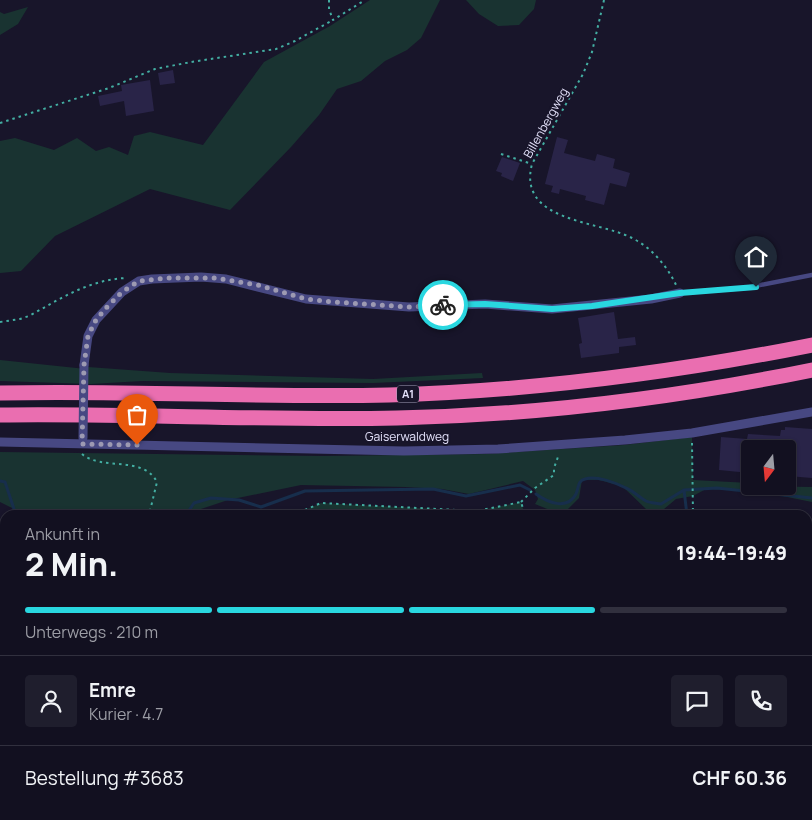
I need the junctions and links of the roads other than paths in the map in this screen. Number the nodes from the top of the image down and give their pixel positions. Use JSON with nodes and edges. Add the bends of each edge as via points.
{"nodes":[{"id":1,"x":812,"y":275,"type":"edge"},
{"id":2,"x":680,"y":293,"type":"joint"},
{"id":3,"x":812,"y":345,"type":"edge"},
{"id":4,"x":812,"y":370,"type":"edge"},
{"id":5,"x":0,"y":394,"type":"edge"},
{"id":6,"x":812,"y":412,"type":"edge"},
{"id":7,"x":0,"y":415,"type":"edge"},
{"id":8,"x":0,"y":442,"type":"edge"},
{"id":9,"x":82,"y":442,"type":"junction"}],
"edges":[{"from":1,"to":2,"type":"lane","via":[[756,287]]},
{"from":2,"to":9,"type":"street","bridge":true,"via":[[552,309],[485,304],[409,307],[306,299],[258,285],[215,278],[139,281],[122,292],[96,320],[88,336]]},
{"from":3,"to":5,"type":"highway","number":"A1","via":[[653,373],[495,390],[330,396]]},
{"from":4,"to":7,"type":"highway","number":"A1","via":[[666,396],[487,414],[329,418]]},
{"from":6,"to":9,"type":"street","name":"Gaiserwaldweg","via":[[692,433],[498,449],[404,451]]},
{"from":8,"to":9,"type":"street","name":"Gaiserwaldweg"}]}
